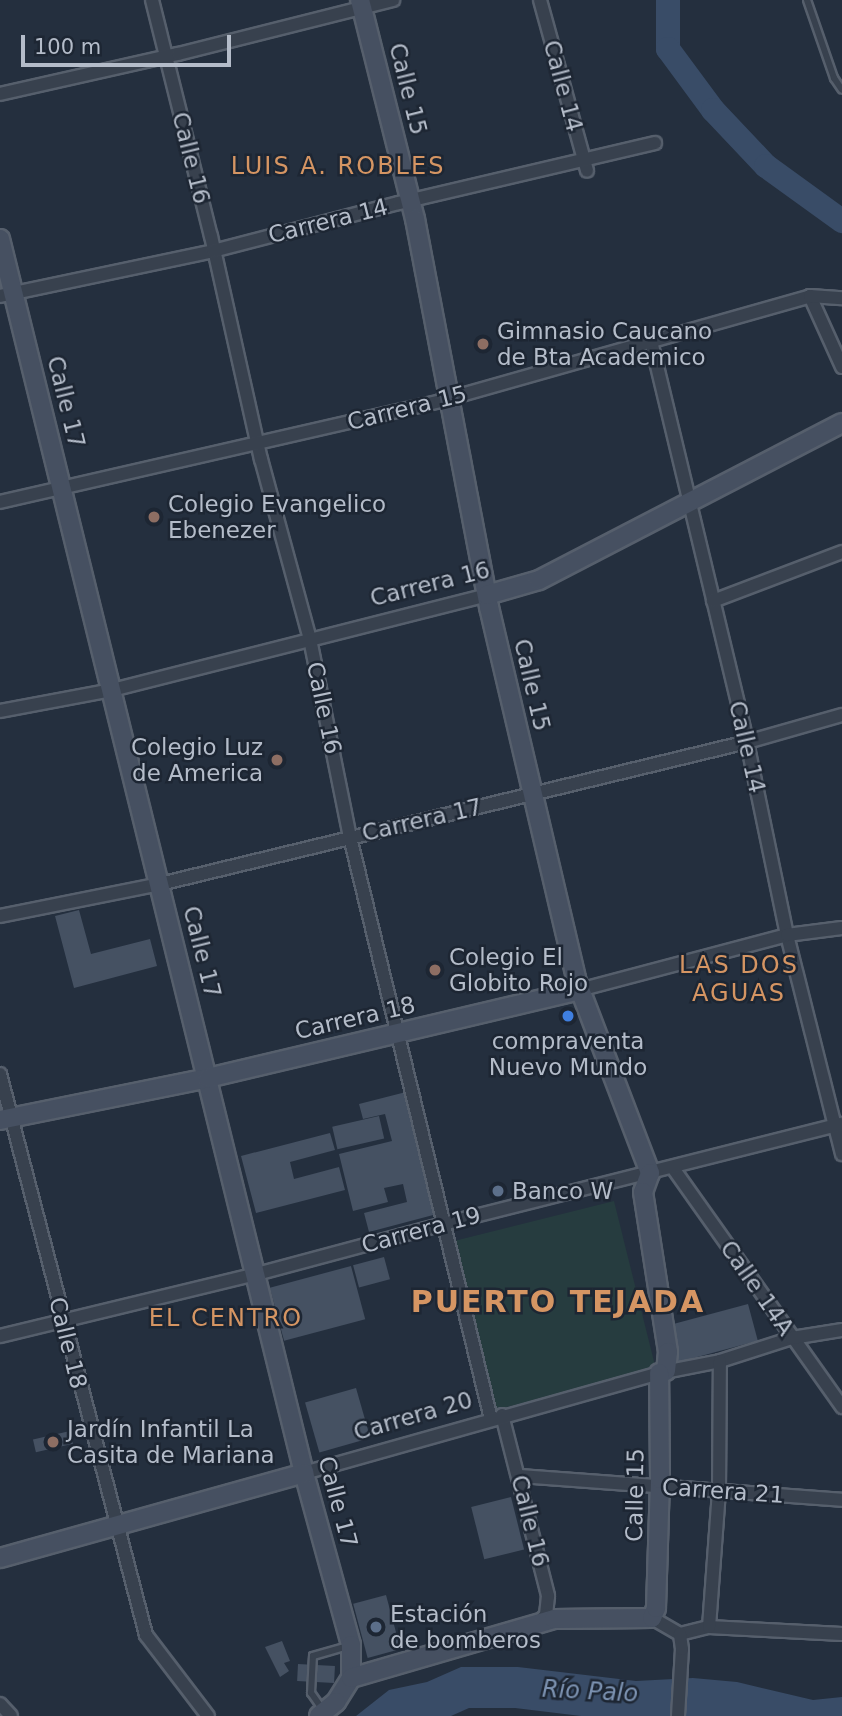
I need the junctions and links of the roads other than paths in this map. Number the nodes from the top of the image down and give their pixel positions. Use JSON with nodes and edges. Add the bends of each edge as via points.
{"nodes":[{"id":1,"x":152,"y":0,"type":"edge"},
{"id":2,"x":393,"y":0,"type":"edge"},
{"id":3,"x":540,"y":0,"type":"edge"},
{"id":4,"x":807,"y":0,"type":"edge"},
{"id":5,"x":361,"y":5,"type":"edge"},
{"id":6,"x":166,"y":56,"type":"junction"},
{"id":7,"x":842,"y":90,"type":"edge"},
{"id":8,"x":0,"y":94,"type":"edge"},
{"id":9,"x":655,"y":143,"type":"dead end"},
{"id":10,"x":585,"y":166,"type":"junction"},
{"id":11,"x":409,"y":201,"type":"junction"},
{"id":12,"x":0,"y":239,"type":"edge"},
{"id":13,"x":213,"y":251,"type":"junction"},
{"id":14,"x":7,"y":294,"type":"edge"},
{"id":15,"x":810,"y":296,"type":"junction"},
{"id":16,"x":842,"y":298,"type":"edge"},
{"id":17,"x":651,"y":341,"type":"junction"},
{"id":18,"x":842,"y":366,"type":"edge"},
{"id":19,"x":449,"y":398,"type":"junction"},
{"id":20,"x":842,"y":423,"type":"edge"},
{"id":21,"x":257,"y":443,"type":"junction"},
{"id":22,"x":62,"y":487,"type":"junction"},
{"id":23,"x":0,"y":502,"type":"edge"},
{"id":24,"x":690,"y":502,"type":"junction"},
{"id":25,"x":842,"y":552,"type":"edge"},
{"id":26,"x":487,"y":595,"type":"junction"},
{"id":27,"x":713,"y":601,"type":"junction"},
{"id":28,"x":310,"y":639,"type":"junction"},
{"id":29,"x":112,"y":690,"type":"junction"},
{"id":30,"x":0,"y":710,"type":"edge"},
{"id":31,"x":842,"y":715,"type":"edge"},
{"id":32,"x":747,"y":742,"type":"junction"},
{"id":33,"x":532,"y":794,"type":"junction"},
{"id":34,"x":350,"y":837,"type":"junction"},
{"id":35,"x":160,"y":884,"type":"junction"},
{"id":36,"x":0,"y":916,"type":"edge"},
{"id":37,"x":842,"y":928,"type":"edge"},
{"id":38,"x":787,"y":935,"type":"junction"},
{"id":39,"x":579,"y":990,"type":"junction"},
{"id":40,"x":397,"y":1034,"type":"junction"},
{"id":41,"x":0,"y":1074,"type":"edge"},
{"id":42,"x":208,"y":1077,"type":"junction"},
{"id":43,"x":5,"y":1119,"type":"edge"},
{"id":44,"x":839,"y":1125,"type":"edge"},
{"id":45,"x":842,"y":1154,"type":"edge"},
{"id":46,"x":673,"y":1168,"type":"junction"},
{"id":47,"x":650,"y":1173,"type":"junction"},
{"id":48,"x":443,"y":1224,"type":"junction"},
{"id":49,"x":257,"y":1274,"type":"junction"},
{"id":50,"x":62,"y":1320,"type":"junction"},
{"id":51,"x":842,"y":1330,"type":"edge"},
{"id":52,"x":0,"y":1336,"type":"edge"},
{"id":53,"x":792,"y":1338,"type":"junction"},
{"id":54,"x":720,"y":1361,"type":"junction"},
{"id":55,"x":663,"y":1372,"type":"junction"},
{"id":56,"x":842,"y":1407,"type":"edge"},
{"id":57,"x":497,"y":1417,"type":"junction"},
{"id":58,"x":304,"y":1473,"type":"junction"},
{"id":59,"x":520,"y":1476,"type":"junction"},
{"id":60,"x":660,"y":1486,"type":"junction"},
{"id":61,"x":719,"y":1491,"type":"junction"},
{"id":62,"x":842,"y":1500,"type":"edge"},
{"id":63,"x":115,"y":1527,"type":"junction"},
{"id":64,"x":0,"y":1558,"type":"edge"},
{"id":65,"x":548,"y":1597,"type":"junction"},
{"id":66,"x":565,"y":1618,"type":"junction"},
{"id":67,"x":652,"y":1619,"type":"junction"},
{"id":68,"x":536,"y":1624,"type":"junction"},
{"id":69,"x":709,"y":1627,"type":"junction"},
{"id":70,"x":680,"y":1634,"type":"junction"},
{"id":71,"x":842,"y":1634,"type":"edge"},
{"id":72,"x":351,"y":1645,"type":"junction"},
{"id":73,"x":351,"y":1678,"type":"junction"},
{"id":74,"x":322,"y":1714,"type":"edge"},
{"id":75,"x":208,"y":1716,"type":"edge"},
{"id":76,"x":678,"y":1716,"type":"edge"}],
"edges":[{"from":1,"to":6,"type":"street","name":"Calle 16"},
{"from":2,"to":5,"type":"street"},
{"from":3,"to":10,"type":"street","name":"Calle 14"},
{"from":4,"to":7,"type":"lane"},
{"from":5,"to":6,"type":"street"},
{"from":5,"to":11,"type":"street","name":"Calle 15"},
{"from":6,"to":8,"type":"street"},
{"from":6,"to":13,"type":"street","name":"Calle 16"},
{"from":9,"to":10,"type":"street","name":"Carrera 14"},
{"from":10,"to":11,"type":"street","name":"Carrera 14"},
{"from":11,"to":13,"type":"street","name":"Carrera 14"},
{"from":11,"to":19,"type":"street","name":"Calle 15"},
{"from":12,"to":14,"type":"street","name":"Calle 17"},
{"from":13,"to":14,"type":"street","name":"Carrera 14"},
{"from":13,"to":21,"type":"street","name":"Calle 16"},
{"from":14,"to":22,"type":"street","name":"Calle 17"},
{"from":15,"to":16,"type":"street","name":"Carrera 15"},
{"from":15,"to":17,"type":"street","name":"Carrera 15"},
{"from":15,"to":18,"type":"street"},
{"from":17,"to":19,"type":"street","name":"Carrera 15"},
{"from":17,"to":24,"type":"street","name":"Calle 14"},
{"from":19,"to":21,"type":"street","name":"Carrera 15"},
{"from":19,"to":26,"type":"street","name":"Calle 15"},
{"from":20,"to":24,"type":"street","name":"Carrera 16"},
{"from":21,"to":22,"type":"street","name":"Carrera 15"},
{"from":21,"to":28,"type":"street","name":"Calle 16"},
{"from":22,"to":23,"type":"street","name":"Carrera 15"},
{"from":22,"to":29,"type":"street","name":"Calle 17"},
{"from":24,"to":26,"type":"street","name":"Carrera 16","via":[[539,580]]},
{"from":24,"to":27,"type":"street","name":"Calle 14"},
{"from":25,"to":27,"type":"street"},
{"from":26,"to":28,"type":"street","name":"Carrera 16"},
{"from":26,"to":33,"type":"street","name":"Calle 15"},
{"from":27,"to":32,"type":"street","name":"Calle 14"},
{"from":28,"to":29,"type":"street","name":"Carrera 16"},
{"from":28,"to":34,"type":"street","name":"Calle 16"},
{"from":29,"to":30,"type":"street","name":"Carrera 16"},
{"from":29,"to":35,"type":"street","name":"Calle 17"},
{"from":31,"to":32,"type":"street","name":"Carrera 17"},
{"from":32,"to":33,"type":"street","name":"Carrera 17"},
{"from":32,"to":38,"type":"street","name":"Calle 14"},
{"from":33,"to":34,"type":"street","name":"Carrera 17"},
{"from":33,"to":39,"type":"street","name":"Calle 15"},
{"from":34,"to":35,"type":"street","name":"Carrera 17"},
{"from":34,"to":40,"type":"street","name":"Calle 16"},
{"from":35,"to":36,"type":"street","name":"Carrera 17"},
{"from":35,"to":42,"type":"street","name":"Calle 17"},
{"from":37,"to":38,"type":"street","name":"Carrera 18"},
{"from":38,"to":39,"type":"street","name":"Carrera 18"},
{"from":38,"to":44,"type":"street","name":"Calle 14"},
{"from":39,"to":40,"type":"street","name":"Carrera 18"},
{"from":39,"to":47,"type":"street","name":"Calle 15"},
{"from":40,"to":42,"type":"street","name":"Carrera 18"},
{"from":40,"to":48,"type":"street","name":"Calle 16"},
{"from":41,"to":43,"type":"street","name":"Calle 18"},
{"from":42,"to":43,"type":"street","name":"Carrera 18"},
{"from":42,"to":49,"type":"street","name":"Calle 17"},
{"from":43,"to":50,"type":"street","name":"Calle 18"},
{"from":44,"to":45,"type":"street","name":"Calle 14"},
{"from":44,"to":46,"type":"street","name":"Carrera 19"},
{"from":46,"to":47,"type":"street","name":"Carrera 19"},
{"from":46,"to":53,"type":"street","name":"Calle 14A"},
{"from":47,"to":48,"type":"street","name":"Carrera 19"},
{"from":47,"to":55,"type":"street","name":"Calle 15","via":[[643,1192],[668,1352]]},
{"from":48,"to":49,"type":"street","name":"Carrera 19"},
{"from":48,"to":57,"type":"street","name":"Calle 16"},
{"from":49,"to":50,"type":"street","name":"Carrera 19"},
{"from":49,"to":58,"type":"street","name":"Calle 17"},
{"from":50,"to":52,"type":"street","name":"Carrera 19"},
{"from":50,"to":63,"type":"street","name":"Calle 18"},
{"from":51,"to":53,"type":"street","name":"Carrera 20"},
{"from":53,"to":54,"type":"street","name":"Carrera 20"},
{"from":53,"to":56,"type":"street","name":"Calle 14A"},
{"from":54,"to":55,"type":"street","name":"Carrera 20"},
{"from":54,"to":61,"type":"street"},
{"from":55,"to":57,"type":"street","name":"Carrera 20"},
{"from":55,"to":60,"type":"street","name":"Calle 15"},
{"from":57,"to":58,"type":"street","name":"Carrera 20"},
{"from":57,"to":59,"type":"street","name":"Calle 16"},
{"from":58,"to":63,"type":"street","name":"Carrera 20"},
{"from":58,"to":72,"type":"street","name":"Calle 17"},
{"from":59,"to":60,"type":"street","name":"Carrera 21"},
{"from":59,"to":65,"type":"street","name":"Calle 16"},
{"from":60,"to":61,"type":"street","name":"Carrera 21"},
{"from":60,"to":67,"type":"street","name":"Calle 15"},
{"from":61,"to":62,"type":"street","name":"Carrera 21"},
{"from":61,"to":69,"type":"street"},
{"from":63,"to":64,"type":"street","name":"Carrera 20"},
{"from":63,"to":75,"type":"street","name":"Calle 18","via":[[146,1635]]},
{"from":65,"to":66,"type":"street","via":[[554,1610]]},
{"from":65,"to":68,"type":"street","name":"Calle 16","via":[[546,1615]]},
{"from":66,"to":67,"type":"street"},
{"from":66,"to":68,"type":"street"},
{"from":67,"to":70,"type":"street"},
{"from":68,"to":73,"type":"street"},
{"from":69,"to":70,"type":"street"},
{"from":69,"to":71,"type":"street"},
{"from":70,"to":76,"type":"street"},
{"from":72,"to":73,"type":"street","name":"Calle 17"},
{"from":72,"to":74,"type":"lane","via":[[313,1656],[311,1693]]},
{"from":73,"to":74,"type":"street"}]}
